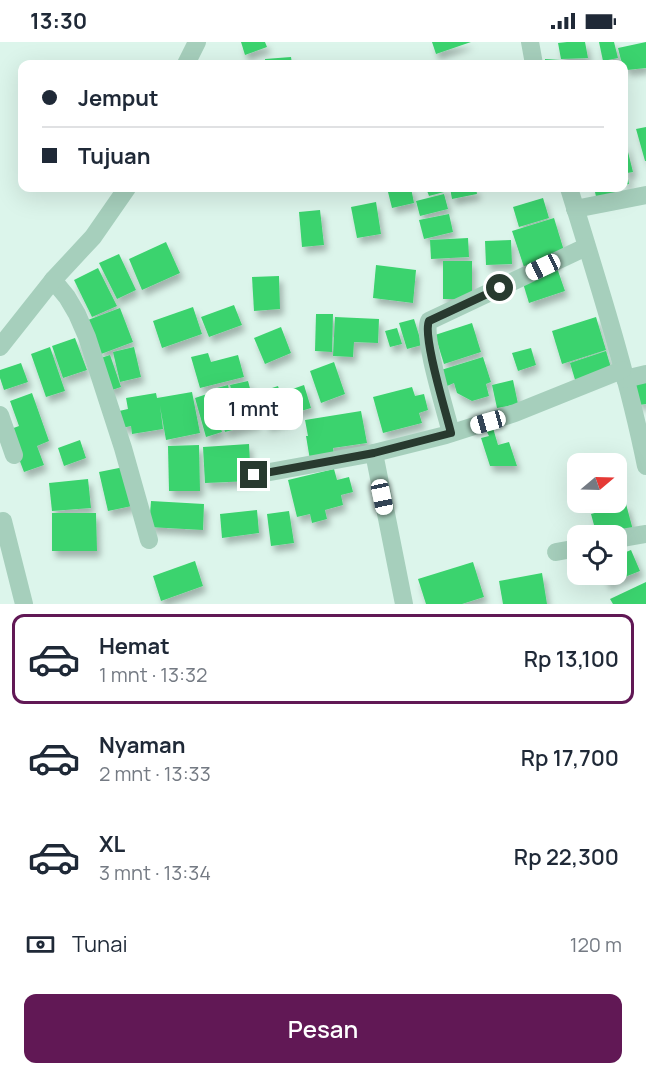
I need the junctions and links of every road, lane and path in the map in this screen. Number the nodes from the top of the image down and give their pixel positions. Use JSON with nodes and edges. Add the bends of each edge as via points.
{"nodes":[{"id":1,"x":197,"y":42,"type":"edge"},
{"id":2,"x":530,"y":42,"type":"edge"},
{"id":3,"x":537,"y":42,"type":"edge"},
{"id":4,"x":188,"y":60,"type":"edge"},
{"id":5,"x":533,"y":60,"type":"edge"},
{"id":6,"x":124,"y":192,"type":"edge"},
{"id":7,"x":570,"y":192,"type":"edge"},
{"id":8,"x":646,"y":195,"type":"edge"},
{"id":9,"x":575,"y":209,"type":"junction"},
{"id":10,"x":586,"y":247,"type":"junction"},
{"id":11,"x":53,"y":280,"type":"junction"},
{"id":12,"x":0,"y":347,"type":"edge"},
{"id":13,"x":624,"y":374,"type":"junction"},
{"id":14,"x":646,"y":375,"type":"edge"},
{"id":15,"x":0,"y":415,"type":"edge"},
{"id":16,"x":451,"y":433,"type":"junction"},
{"id":17,"x":374,"y":453,"type":"junction"},
{"id":18,"x":14,"y":455,"type":"dead end"},
{"id":19,"x":646,"y":466,"type":"edge"},
{"id":20,"x":254,"y":475,"type":"dead end"},
{"id":21,"x":3,"y":521,"type":"dead end"},
{"id":22,"x":646,"y":534,"type":"edge"},
{"id":23,"x":627,"y":537,"type":"edge"},
{"id":24,"x":149,"y":540,"type":"dead end"},
{"id":25,"x":567,"y":550,"type":"edge"},
{"id":26,"x":556,"y":552,"type":"dead end"},
{"id":27,"x":24,"y":604,"type":"edge"},
{"id":28,"x":404,"y":604,"type":"edge"}],
"edges":[{"from":1,"to":4,"type":"street"},
{"from":2,"to":3,"type":"street"},
{"from":2,"to":5,"type":"street"},
{"from":6,"to":11,"type":"street","via":[[93,237]]},
{"from":7,"to":9,"type":"street"},
{"from":8,"to":9,"type":"street"},
{"from":9,"to":10,"type":"street"},
{"from":10,"to":13,"type":"street"},
{"from":10,"to":16,"type":"street","via":[[429,321],[432,361]]},
{"from":11,"to":12,"type":"street"},
{"from":11,"to":24,"type":"street","via":[[67,297],[87,337]]},
{"from":13,"to":14,"type":"street"},
{"from":13,"to":16,"type":"street"},
{"from":13,"to":19,"type":"street"},
{"from":15,"to":18,"type":"street"},
{"from":16,"to":17,"type":"street"},
{"from":17,"to":20,"type":"street"},
{"from":17,"to":28,"type":"street"},
{"from":21,"to":27,"type":"street"},
{"from":22,"to":23,"type":"street"},
{"from":25,"to":26,"type":"street"}]}
